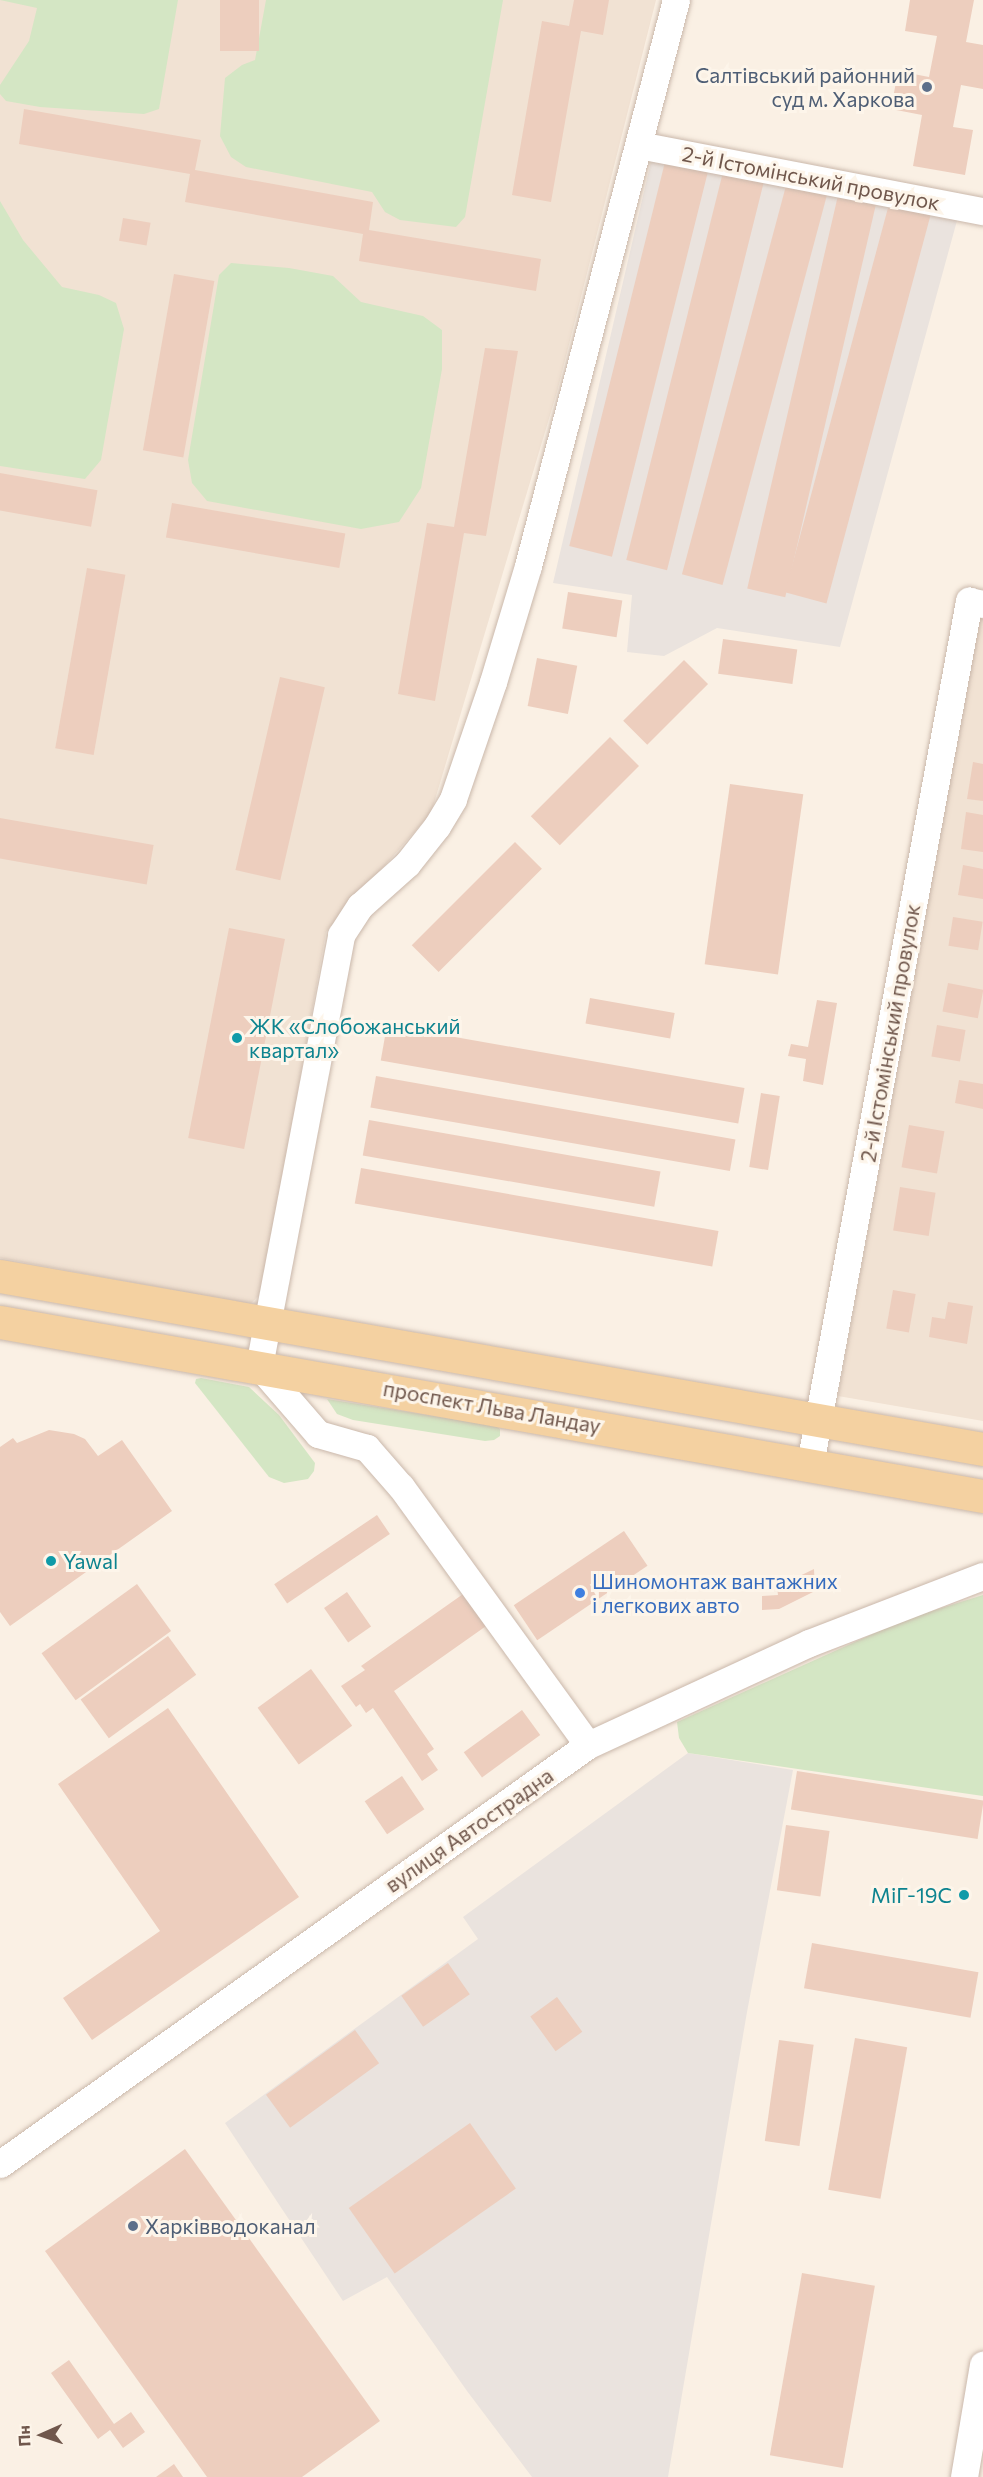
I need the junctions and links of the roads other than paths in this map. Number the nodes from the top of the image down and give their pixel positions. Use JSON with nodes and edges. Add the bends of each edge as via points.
{"nodes":[{"id":1,"x":676,"y":0,"type":"edge"},
{"id":2,"x":639,"y":145,"type":"junction"},
{"id":3,"x":983,"y":212,"type":"edge"},
{"id":4,"x":976,"y":602,"type":"edge"},
{"id":5,"x":0,"y":1276,"type":"edge"},
{"id":6,"x":0,"y":1322,"type":"edge"},
{"id":7,"x":267,"y":1322,"type":"junction"},
{"id":8,"x":259,"y":1366,"type":"junction"},
{"id":9,"x":818,"y":1420,"type":"junction"},
{"id":10,"x":983,"y":1449,"type":"edge"},
{"id":11,"x":810,"y":1464,"type":"junction"},
{"id":12,"x":983,"y":1496,"type":"edge"},
{"id":13,"x":983,"y":1576,"type":"edge"},
{"id":14,"x":588,"y":1745,"type":"junction"},
{"id":15,"x":0,"y":2164,"type":"edge"},
{"id":16,"x":983,"y":2365,"type":"edge"},
{"id":17,"x":964,"y":2477,"type":"edge"}],
"edges":[{"from":1,"to":2,"type":"street"},
{"from":2,"to":3,"type":"street","name":"2-й Істомінський провулок"},
{"from":2,"to":7,"type":"street","via":[[528,566],[453,799],[407,864],[360,906],[341,935]]},
{"from":4,"to":9,"type":"street","name":"2-й Істомінський провулок"},
{"from":5,"to":7,"type":"main road"},
{"from":6,"to":8,"type":"main road","name":"проспект Льва Ландау"},
{"from":7,"to":8,"type":"street"},
{"from":7,"to":9,"type":"main road"},
{"from":8,"to":11,"type":"main road","name":"проспект Льва Ландау"},
{"from":8,"to":14,"type":"street","via":[[318,1434],[367,1448],[401,1487]]},
{"from":9,"to":10,"type":"main road"},
{"from":9,"to":11,"type":"street","name":"2-й Істомінський провулок"},
{"from":11,"to":12,"type":"main road","name":"проспект Льва Ландау"},
{"from":13,"to":14,"type":"street","name":"вулиця Автострадна","via":[[809,1643]]},
{"from":14,"to":15,"type":"street","name":"вулиця Автострадна"},
{"from":16,"to":17,"type":"street"}]}
